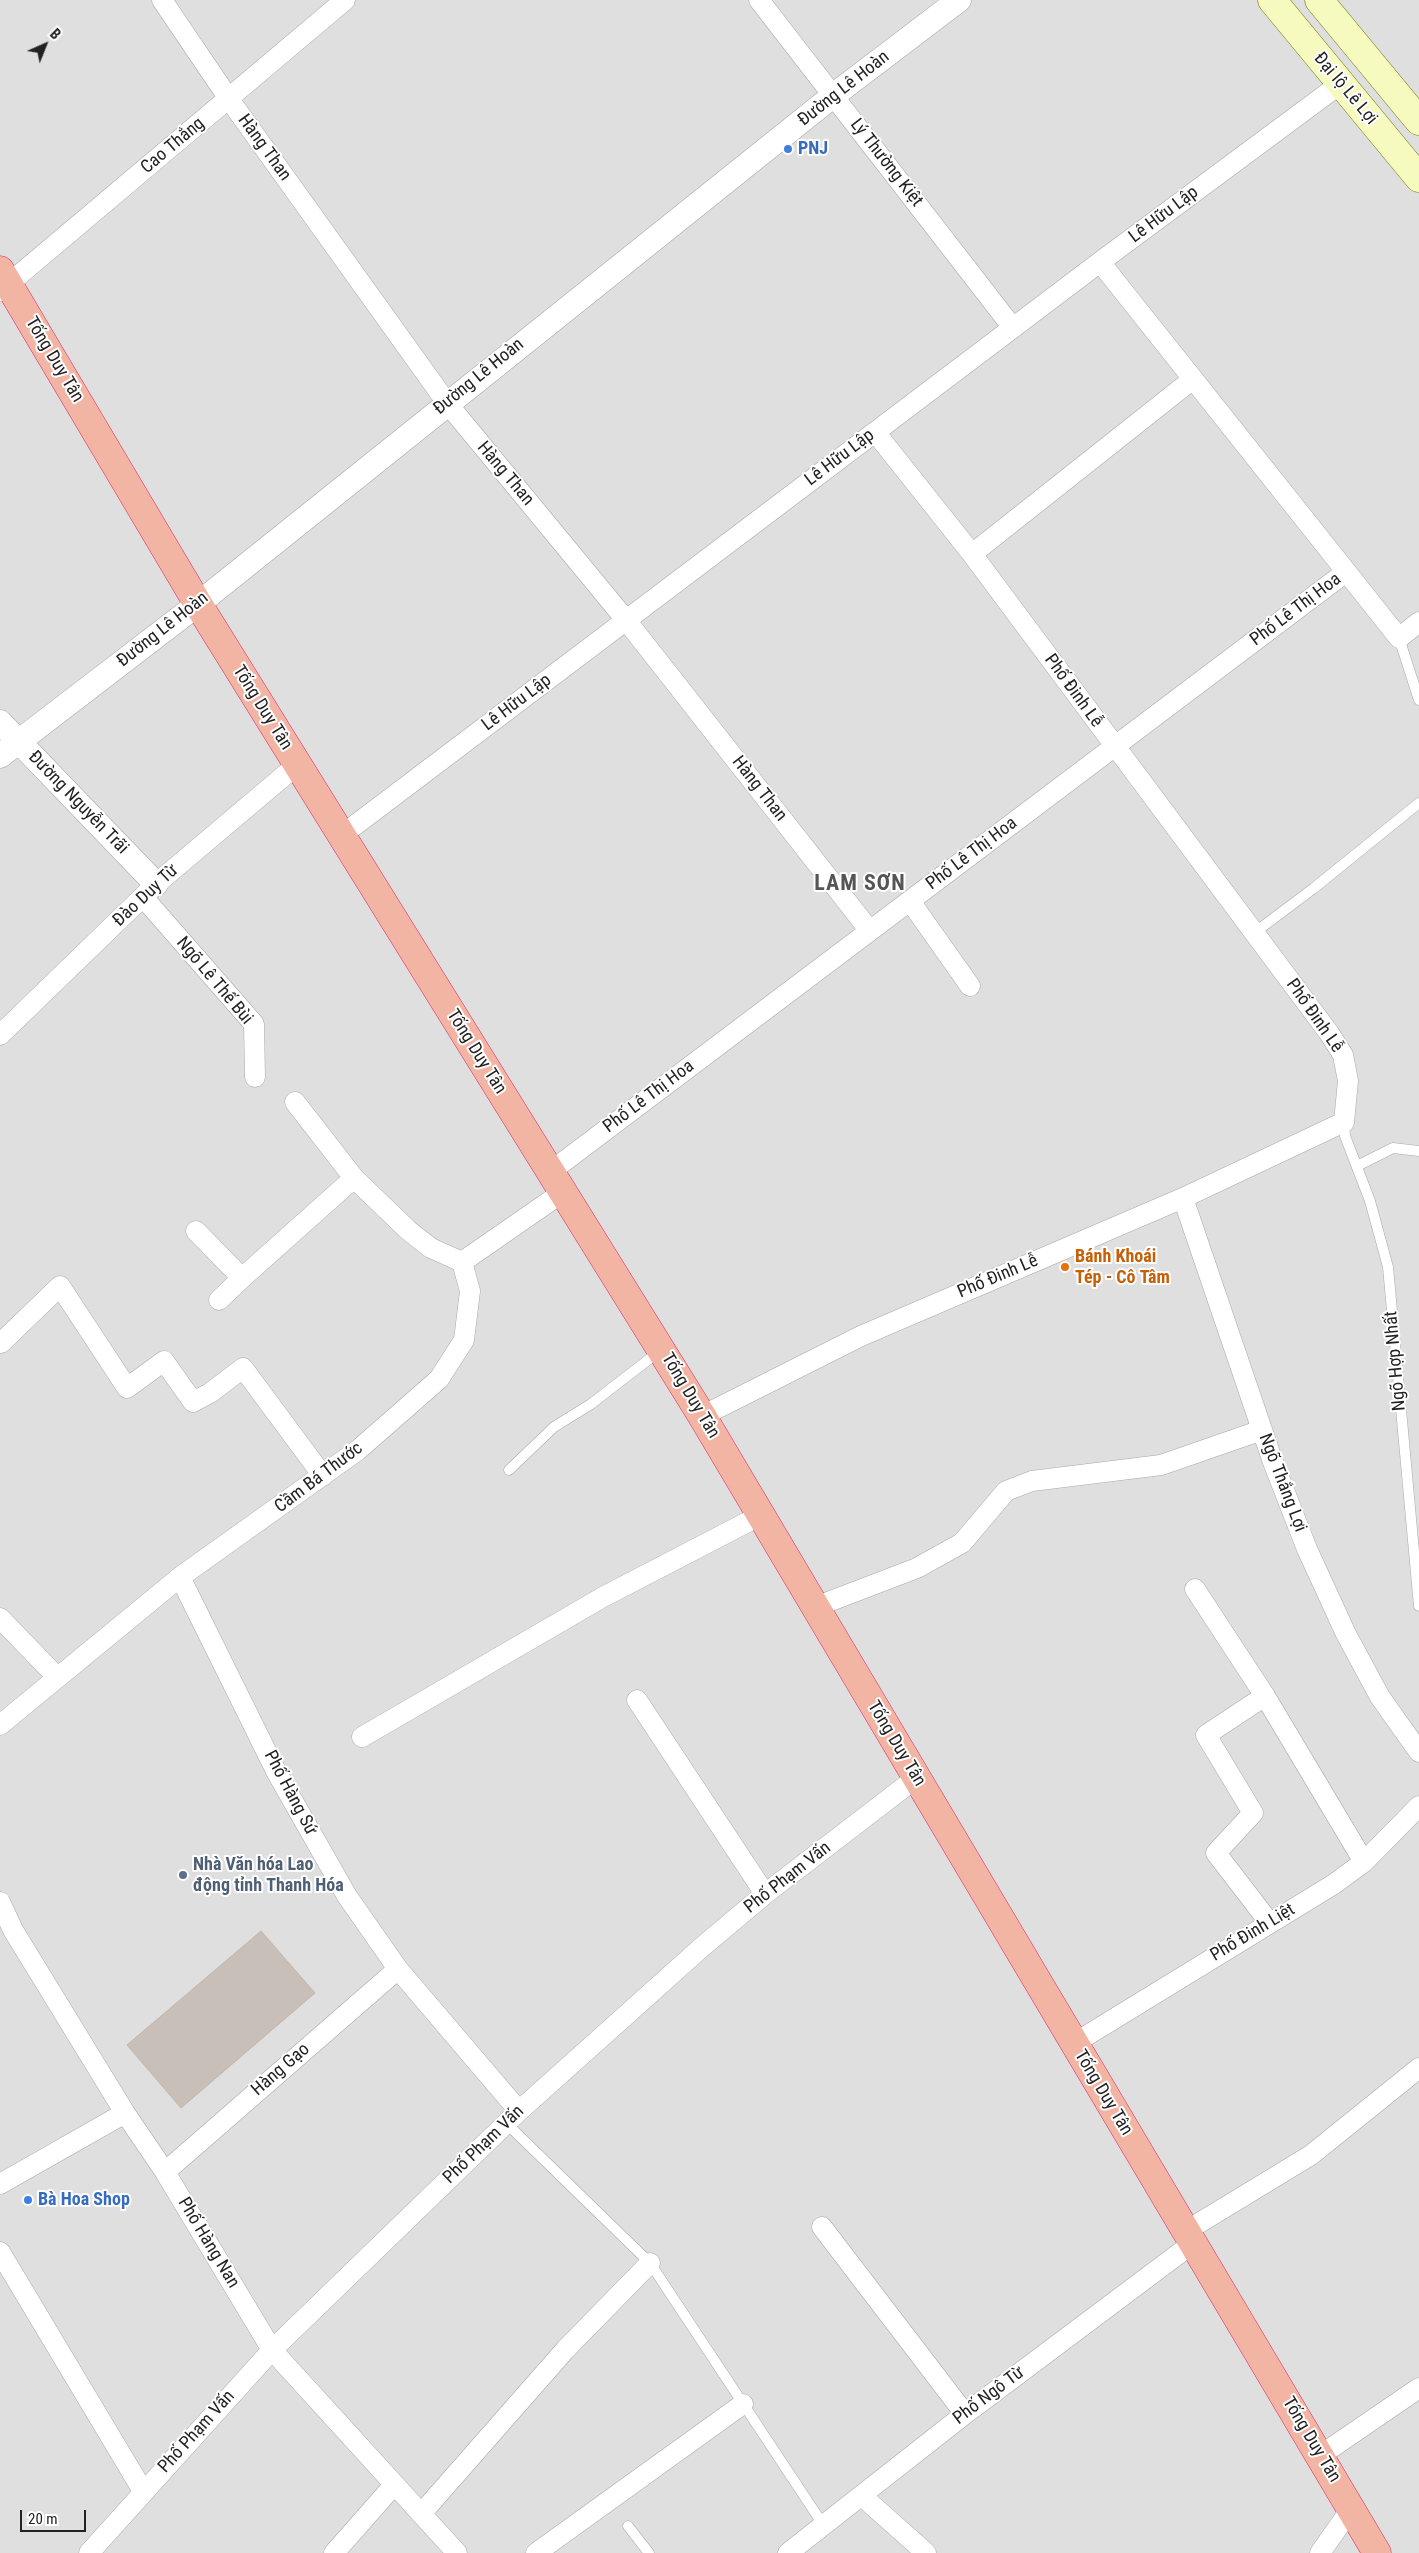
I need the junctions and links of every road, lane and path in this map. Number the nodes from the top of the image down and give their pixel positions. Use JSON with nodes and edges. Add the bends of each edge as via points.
{"nodes":[{"id":1,"x":162,"y":0,"type":"edge"},
{"id":2,"x":345,"y":0,"type":"edge"},
{"id":3,"x":759,"y":0,"type":"edge"},
{"id":4,"x":959,"y":0,"type":"edge"},
{"id":5,"x":1272,"y":0,"type":"edge"},
{"id":6,"x":1319,"y":0,"type":"edge"},
{"id":7,"x":1340,"y":84,"type":"junction"},
{"id":8,"x":834,"y":95,"type":"junction"},
{"id":9,"x":229,"y":98,"type":"junction"},
{"id":10,"x":1419,"y":121,"type":"edge"},
{"id":11,"x":1419,"y":178,"type":"edge"},
{"id":12,"x":1100,"y":262,"type":"junction"},
{"id":13,"x":3,"y":282,"type":"edge"},
{"id":14,"x":1013,"y":328,"type":"junction"},
{"id":15,"x":1193,"y":379,"type":"junction"},
{"id":16,"x":447,"y":403,"type":"junction"},
{"id":17,"x":874,"y":432,"type":"junction"},
{"id":18,"x":972,"y":554,"type":"junction"},
{"id":19,"x":1346,"y":572,"type":"junction"},
{"id":20,"x":198,"y":604,"type":"junction"},
{"id":21,"x":626,"y":620,"type":"junction"},
{"id":22,"x":1419,"y":622,"type":"edge"},
{"id":23,"x":1399,"y":638,"type":"junction"},
{"id":24,"x":1419,"y":700,"type":"edge"},
{"id":25,"x":0,"y":722,"type":"edge"},
{"id":26,"x":19,"y":741,"type":"junction"},
{"id":27,"x":1114,"y":746,"type":"junction"},
{"id":28,"x":0,"y":756,"type":"edge"},
{"id":29,"x":298,"y":764,"type":"junction"},
{"id":30,"x":1419,"y":803,"type":"edge"},
{"id":31,"x":342,"y":836,"type":"junction"},
{"id":32,"x":149,"y":891,"type":"junction"},
{"id":33,"x":910,"y":901,"type":"junction"},
{"id":34,"x":870,"y":931,"type":"junction"},
{"id":35,"x":1254,"y":933,"type":"junction"},
{"id":36,"x":970,"y":986,"type":"dead end"},
{"id":37,"x":0,"y":1035,"type":"edge"},
{"id":38,"x":255,"y":1077,"type":"dead end"},
{"id":39,"x":295,"y":1102,"type":"dead end"},
{"id":40,"x":1344,"y":1122,"type":"junction"},
{"id":41,"x":1419,"y":1151,"type":"edge"},
{"id":42,"x":1356,"y":1166,"type":"junction"},
{"id":43,"x":354,"y":1178,"type":"junction"},
{"id":44,"x":557,"y":1182,"type":"junction"},
{"id":45,"x":1182,"y":1198,"type":"junction"},
{"id":46,"x":196,"y":1232,"type":"dead end"},
{"id":47,"x":462,"y":1262,"type":"junction"},
{"id":48,"x":242,"y":1278,"type":"junction"},
{"id":49,"x":219,"y":1300,"type":"dead end"},
{"id":50,"x":4,"y":1347,"type":"edge"},
{"id":51,"x":661,"y":1350,"type":"junction"},
{"id":52,"x":702,"y":1416,"type":"junction"},
{"id":53,"x":1262,"y":1430,"type":"junction"},
{"id":54,"x":509,"y":1470,"type":"dead end"},
{"id":55,"x":323,"y":1476,"type":"junction"},
{"id":56,"x":761,"y":1515,"type":"junction"},
{"id":57,"x":180,"y":1577,"type":"junction"},
{"id":58,"x":1195,"y":1590,"type":"dead end"},
{"id":59,"x":1419,"y":1606,"type":"edge"},
{"id":60,"x":815,"y":1607,"type":"junction"},
{"id":61,"x":0,"y":1618,"type":"edge"},
{"id":62,"x":57,"y":1677,"type":"junction"},
{"id":63,"x":1265,"y":1696,"type":"junction"},
{"id":64,"x":637,"y":1700,"type":"dead end"},
{"id":65,"x":0,"y":1725,"type":"edge"},
{"id":66,"x":362,"y":1737,"type":"dead end"},
{"id":67,"x":1419,"y":1752,"type":"edge"},
{"id":68,"x":916,"y":1778,"type":"junction"},
{"id":69,"x":1419,"y":1806,"type":"edge"},
{"id":70,"x":1364,"y":1862,"type":"junction"},
{"id":71,"x":765,"y":1894,"type":"junction"},
{"id":72,"x":0,"y":1902,"type":"edge"},
{"id":73,"x":1269,"y":1922,"type":"junction"},
{"id":74,"x":6,"y":1935,"type":"edge"},
{"id":75,"x":398,"y":1969,"type":"junction"},
{"id":76,"x":1074,"y":2044,"type":"junction"},
{"id":77,"x":1419,"y":2068,"type":"edge"},
{"id":78,"x":125,"y":2113,"type":"junction"},
{"id":79,"x":512,"y":2117,"type":"junction"},
{"id":80,"x":164,"y":2172,"type":"junction"},
{"id":81,"x":0,"y":2184,"type":"edge"},
{"id":82,"x":822,"y":2227,"type":"dead end"},
{"id":83,"x":1190,"y":2237,"type":"junction"},
{"id":84,"x":0,"y":2252,"type":"edge"},
{"id":85,"x":650,"y":2263,"type":"junction"},
{"id":86,"x":272,"y":2350,"type":"junction"},
{"id":87,"x":1419,"y":2388,"type":"edge"},
{"id":88,"x":743,"y":2404,"type":"junction"},
{"id":89,"x":965,"y":2414,"type":"junction"},
{"id":90,"x":1321,"y":2455,"type":"junction"},
{"id":91,"x":394,"y":2485,"type":"junction"},
{"id":92,"x":143,"y":2491,"type":"junction"},
{"id":93,"x":862,"y":2496,"type":"junction"},
{"id":94,"x":421,"y":2514,"type":"junction"},
{"id":95,"x":628,"y":2526,"type":"dead end"},
{"id":96,"x":824,"y":2526,"type":"junction"},
{"id":97,"x":1364,"y":2531,"type":"edge"},
{"id":98,"x":89,"y":2553,"type":"edge"},
{"id":99,"x":334,"y":2553,"type":"edge"},
{"id":100,"x":456,"y":2553,"type":"edge"},
{"id":101,"x":536,"y":2553,"type":"edge"},
{"id":102,"x":649,"y":2553,"type":"edge"},
{"id":103,"x":788,"y":2553,"type":"edge"},
{"id":104,"x":926,"y":2553,"type":"edge"},
{"id":105,"x":1320,"y":2553,"type":"edge"}],
"edges":[{"from":1,"to":9,"type":"street","name":"Hàng Than"},
{"from":2,"to":9,"type":"street","name":"Cao Thắng"},
{"from":3,"to":8,"type":"street","name":"Lý Thường Kiệt"},
{"from":4,"to":8,"type":"street","name":"Đường Lê Hoàn"},
{"from":5,"to":7,"type":"main road","name":"Đại lộ Lê Lợi"},
{"from":6,"to":10,"type":"main road","name":"Đại lộ Lê Lợi"},
{"from":7,"to":11,"type":"main road","name":"Đại lộ Lê Lợi"},
{"from":7,"to":12,"type":"street","name":"Lê Hữu Lập"},
{"from":8,"to":14,"type":"street","name":"Lý Thường Kiệt"},
{"from":8,"to":16,"type":"street","name":"Đường Lê Hoàn"},
{"from":9,"to":13,"type":"street","name":"Cao Thắng"},
{"from":9,"to":16,"type":"street","name":"Hàng Than"},
{"from":12,"to":14,"type":"street","name":"Lê Hữu Lập"},
{"from":12,"to":15,"type":"street","name":"Phố Lê Thị Hoa"},
{"from":13,"to":20,"type":"highway","name":"Tống Duy Tân"},
{"from":14,"to":17,"type":"street","name":"Lê Hữu Lập"},
{"from":15,"to":18,"type":"street"},
{"from":15,"to":19,"type":"street","name":"Phố Lê Thị Hoa"},
{"from":16,"to":20,"type":"street","name":"Đường Lê Hoàn"},
{"from":16,"to":21,"type":"street","name":"Hàng Than"},
{"from":17,"to":18,"type":"street","name":"Phố Đinh Lễ"},
{"from":17,"to":21,"type":"street","name":"Lê Hữu Lập"},
{"from":18,"to":27,"type":"street","name":"Phố Đinh Lễ"},
{"from":19,"to":23,"type":"street","name":"Phố Lê Thị Hoa"},
{"from":19,"to":27,"type":"street","name":"Phố Lê Thị Hoa"},
{"from":20,"to":26,"type":"street","name":"Đường Lê Hoàn"},
{"from":20,"to":29,"type":"highway","name":"Tống Duy Tân"},
{"from":21,"to":31,"type":"street","name":"Lê Hữu Lập"},
{"from":21,"to":34,"type":"street","name":"Hàng Than"},
{"from":22,"to":23,"type":"street"},
{"from":23,"to":24,"type":"lane"},
{"from":25,"to":26,"type":"street","name":"Đường Nguyễn Trãi"},
{"from":26,"to":28,"type":"street","name":"Đường Lê Hoàn"},
{"from":26,"to":32,"type":"street","name":"Đường Nguyễn Trãi"},
{"from":27,"to":33,"type":"street","name":"Phố Lê Thị Hoa"},
{"from":27,"to":35,"type":"street","name":"Phố Đinh Lễ"},
{"from":29,"to":31,"type":"highway","name":"Tống Duy Tân"},
{"from":29,"to":32,"type":"street","name":"Đào Duy Từ"},
{"from":30,"to":35,"type":"lane"},
{"from":31,"to":44,"type":"highway","name":"Tống Duy Tân"},
{"from":32,"to":37,"type":"street","name":"Đào Duy Từ"},
{"from":32,"to":38,"type":"street","name":"Ngõ Lê Thế Bùi","via":[[254,1024]]},
{"from":33,"to":34,"type":"street","name":"Phố Lê Thị Hoa"},
{"from":33,"to":36,"type":"street"},
{"from":34,"to":44,"type":"street","name":"Phố Lê Thị Hoa"},
{"from":35,"to":40,"type":"street","name":"Phố Đinh Lễ","via":[[1343,1055],[1348,1081]]},
{"from":39,"to":43,"type":"street"},
{"from":40,"to":42,"type":"lane","name":"Ngõ Hợp Nhất","via":[[1345,1136]]},
{"from":40,"to":45,"type":"street","name":"Phố Đinh Lễ"},
{"from":41,"to":42,"type":"lane","via":[[1393,1148]]},
{"from":42,"to":59,"type":"lane","name":"Ngõ Hợp Nhất","via":[[1370,1201],[1388,1267]]},
{"from":43,"to":47,"type":"street","via":[[431,1248]]},
{"from":43,"to":48,"type":"street"},
{"from":44,"to":47,"type":"street"},
{"from":44,"to":51,"type":"highway","name":"Tống Duy Tân"},
{"from":45,"to":52,"type":"street","name":"Phố Đinh Lễ","via":[[861,1336]]},
{"from":45,"to":53,"type":"street","name":"Ngõ Thắng Lợi"},
{"from":46,"to":48,"type":"street"},
{"from":47,"to":55,"type":"street","name":"Cầm Bá Thước","via":[[470,1291],[464,1340],[439,1379],[358,1450]]},
{"from":48,"to":49,"type":"street"},
{"from":50,"to":55,"type":"street","via":[[60,1286],[127,1388],[164,1361],[193,1402],[243,1368]]},
{"from":51,"to":52,"type":"highway","name":"Tống Duy Tân"},
{"from":51,"to":54,"type":"lane","via":[[554,1427]]},
{"from":52,"to":56,"type":"highway","name":"Tống Duy Tân"},
{"from":53,"to":60,"type":"street","via":[[1161,1465],[1032,1481],[1006,1491],[962,1543],[917,1568]]},
{"from":53,"to":67,"type":"street","name":"Ngõ Thắng Lợi","via":[[1307,1549],[1346,1634],[1380,1697]]},
{"from":55,"to":57,"type":"street","name":"Cầm Bá Thước"},
{"from":56,"to":60,"type":"highway","name":"Tống Duy Tân"},
{"from":56,"to":66,"type":"street","via":[[603,1597]]},
{"from":57,"to":62,"type":"street","name":"Cầm Bá Thước"},
{"from":57,"to":75,"type":"street","name":"Phố Hàng Sứ","via":[[278,1772],[347,1896]]},
{"from":58,"to":63,"type":"street"},
{"from":60,"to":68,"type":"highway","name":"Tống Duy Tân"},
{"from":61,"to":62,"type":"street"},
{"from":62,"to":65,"type":"street","name":"Cầm Bá Thước"},
{"from":63,"to":70,"type":"street"},
{"from":63,"to":73,"type":"street","via":[[1206,1735],[1252,1813],[1216,1853]]},
{"from":64,"to":71,"type":"street"},
{"from":68,"to":71,"type":"street","name":"Phố Phạm Vấn"},
{"from":68,"to":76,"type":"highway","name":"Tống Duy Tân"},
{"from":69,"to":70,"type":"street","name":"Phố Đinh Liệt"},
{"from":70,"to":73,"type":"street","name":"Phố Đinh Liệt","via":[[1334,1884]]},
{"from":71,"to":79,"type":"street","name":"Phố Phạm Vấn"},
{"from":72,"to":74,"type":"street","name":"Phố Hàng Nan"},
{"from":73,"to":76,"type":"street","name":"Phố Đinh Liệt"},
{"from":74,"to":78,"type":"street","name":"Phố Hàng Nan"},
{"from":75,"to":79,"type":"street","name":"Phố Hàng Sứ"},
{"from":75,"to":80,"type":"street","name":"Hàng Gạo"},
{"from":76,"to":83,"type":"highway","name":"Tống Duy Tân"},
{"from":77,"to":83,"type":"street","name":"Phố Ngô Từ","via":[[1311,2155]]},
{"from":78,"to":80,"type":"street","name":"Phố Hàng Nan"},
{"from":78,"to":81,"type":"street"},
{"from":79,"to":85,"type":"lane"},
{"from":79,"to":86,"type":"street","name":"Phố Phạm Vấn"},
{"from":80,"to":86,"type":"street","name":"Phố Hàng Nan"},
{"from":82,"to":89,"type":"street"},
{"from":83,"to":89,"type":"street","name":"Phố Ngô Từ"},
{"from":83,"to":90,"type":"highway","name":"Tống Duy Tân"},
{"from":84,"to":92,"type":"street"},
{"from":85,"to":88,"type":"lane"},
{"from":85,"to":94,"type":"street","via":[[565,2350]]},
{"from":86,"to":91,"type":"street","name":"Phố Hàng Nan"},
{"from":86,"to":92,"type":"street","name":"Phố Phạm Vấn"},
{"from":87,"to":90,"type":"street"},
{"from":88,"to":96,"type":"lane"},
{"from":88,"to":101,"type":"street"},
{"from":89,"to":93,"type":"street","name":"Phố Ngô Từ"},
{"from":90,"to":97,"type":"highway","name":"Tống Duy Tân"},
{"from":91,"to":94,"type":"street","name":"Phố Hàng Nan"},
{"from":91,"to":99,"type":"street"},
{"from":92,"to":98,"type":"street","name":"Phố Phạm Vấn"},
{"from":93,"to":96,"type":"street","name":"Phố Ngô Từ"},
{"from":93,"to":104,"type":"street"},
{"from":94,"to":100,"type":"street","name":"Phố Hàng Nan"},
{"from":95,"to":102,"type":"lane"},
{"from":96,"to":103,"type":"street","name":"Phố Ngô Từ"},
{"from":97,"to":105,"type":"street"}]}
